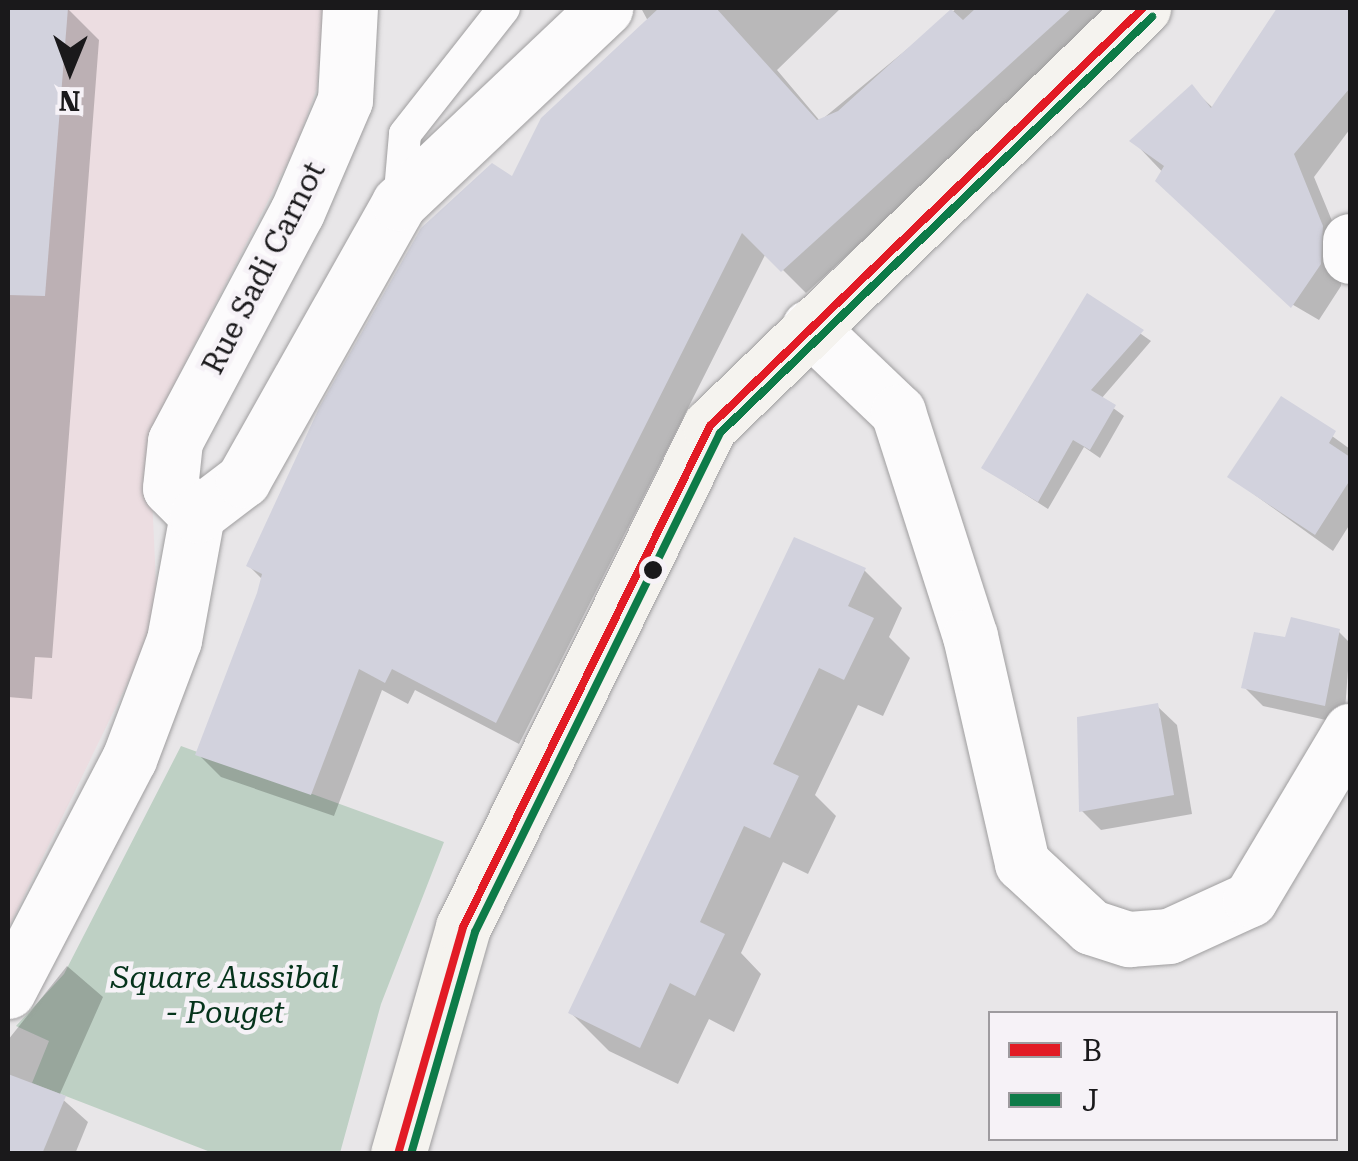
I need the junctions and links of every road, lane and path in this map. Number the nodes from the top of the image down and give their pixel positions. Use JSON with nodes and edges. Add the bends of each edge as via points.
{"nodes":[{"id":1,"x":350,"y":8,"type":"edge"},
{"id":2,"x":504,"y":8,"type":"edge"},
{"id":3,"x":604,"y":8,"type":"edge"},
{"id":4,"x":1143,"y":8,"type":"edge"},
{"id":5,"x":399,"y":203,"type":"junction"},
{"id":6,"x":1350,"y":241,"type":"edge"},
{"id":7,"x":1350,"y":256,"type":"edge"},
{"id":8,"x":809,"y":328,"type":"junction"},
{"id":9,"x":197,"y":514,"type":"junction"},
{"id":10,"x":1350,"y":732,"type":"edge"},
{"id":11,"x":8,"y":990,"type":"edge"},
{"id":12,"x":398,"y":1154,"type":"edge"}],
"edges":[{"from":1,"to":9,"type":"street","name":"Rue Sadi Carnot","via":[[345,100],[297,212],[174,441],[170,488]]},
{"from":2,"to":5,"type":"lane","via":[[405,134]]},
{"from":3,"to":5,"type":"street"},
{"from":4,"to":8,"type":"main road"},
{"from":5,"to":9,"type":"street","via":[[242,480]]},
{"from":6,"to":7,"type":"street"},
{"from":8,"to":10,"type":"street","via":[[898,412],[970,636],[1022,863],[1091,927],[1130,939],[1169,936],[1250,900]]},
{"from":8,"to":12,"type":"main road","via":[[710,426],[560,722],[462,927]]},
{"from":9,"to":11,"type":"street","via":[[174,640],[129,759]]}]}
